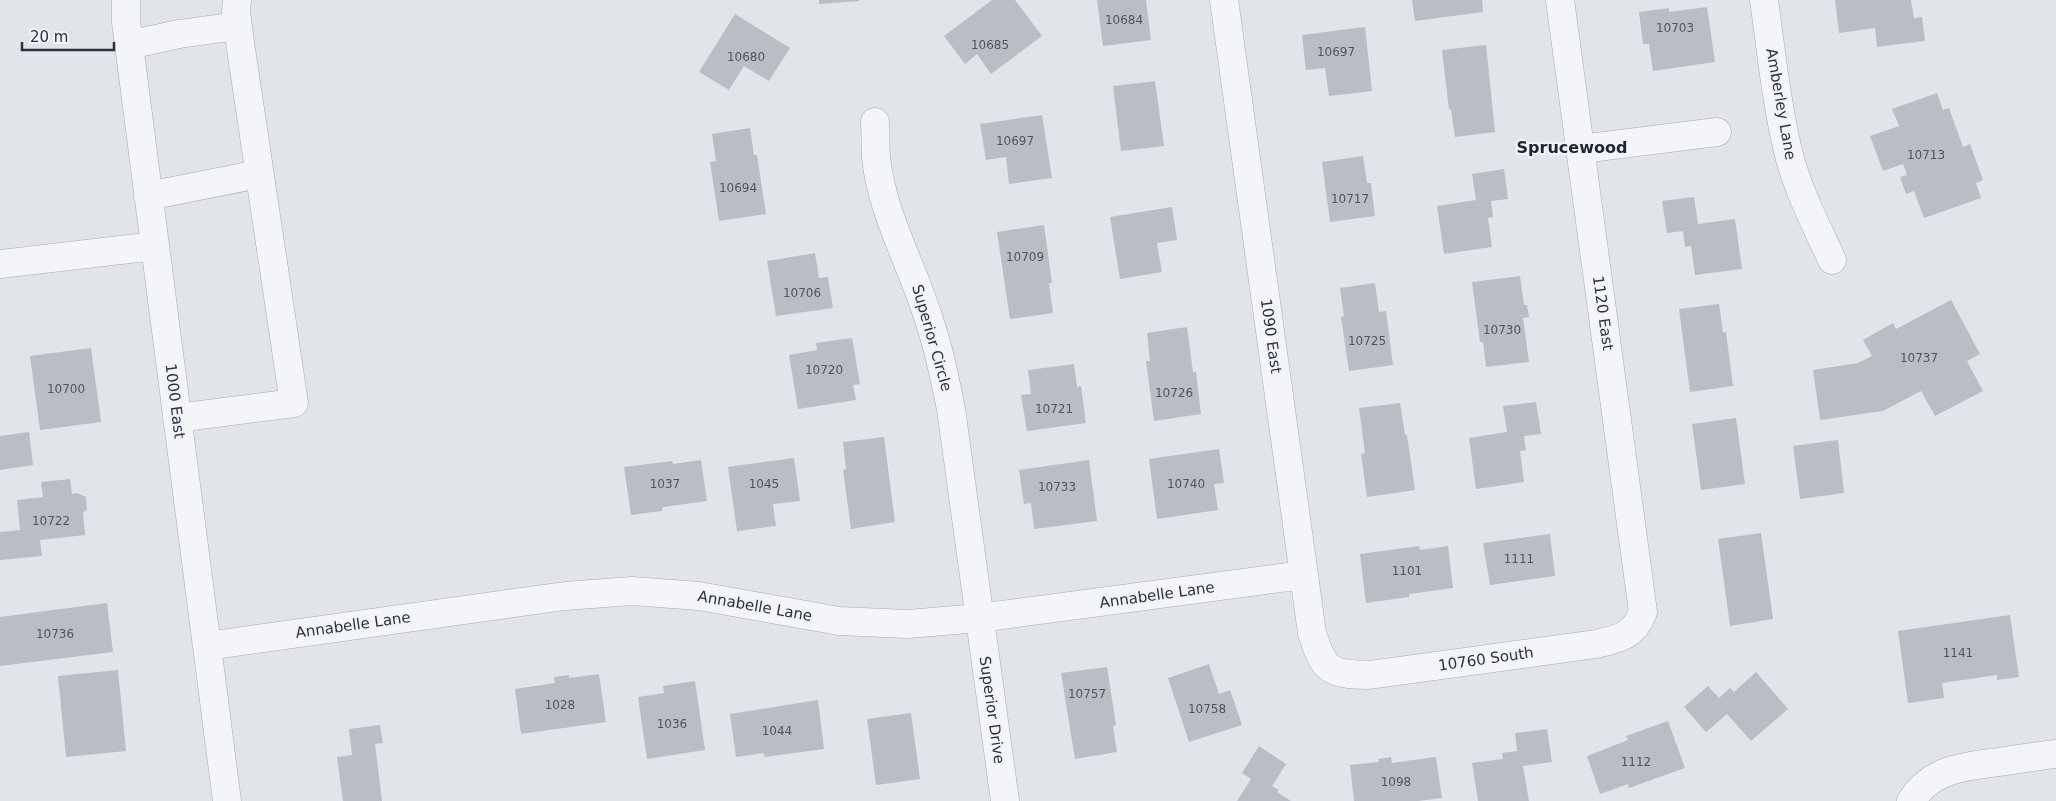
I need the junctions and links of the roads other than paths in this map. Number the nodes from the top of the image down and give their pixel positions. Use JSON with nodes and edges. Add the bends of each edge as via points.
{"nodes":[{"id":1,"x":126,"y":0,"type":"edge"},
{"id":2,"x":1224,"y":0,"type":"edge"},
{"id":3,"x":1560,"y":0,"type":"edge"},
{"id":4,"x":1764,"y":0,"type":"edge"},
{"id":5,"x":237,"y":13,"type":"edge"},
{"id":6,"x":129,"y":45,"type":"junction"},
{"id":7,"x":875,"y":122,"type":"dead end"},
{"id":8,"x":1717,"y":132,"type":"dead end"},
{"id":9,"x":1581,"y":149,"type":"junction"},
{"id":10,"x":259,"y":174,"type":"junction"},
{"id":11,"x":148,"y":196,"type":"junction"},
{"id":12,"x":155,"y":246,"type":"junction"},
{"id":13,"x":1832,"y":260,"type":"dead end"},
{"id":14,"x":0,"y":264,"type":"edge"},
{"id":15,"x":178,"y":418,"type":"junction"},
{"id":16,"x":1303,"y":575,"type":"junction"},
{"id":17,"x":979,"y":618,"type":"junction"},
{"id":18,"x":1639,"y":624,"type":"joint"},
{"id":19,"x":207,"y":646,"type":"junction"},
{"id":20,"x":1329,"y":668,"type":"joint"},
{"id":21,"x":2056,"y":754,"type":"edge"},
{"id":22,"x":1912,"y":799,"type":"edge"},
{"id":23,"x":227,"y":801,"type":"edge"},
{"id":24,"x":1005,"y":801,"type":"edge"}],
"edges":[{"from":1,"to":6,"type":"street","name":"1000 East"},
{"from":2,"to":16,"type":"street","name":"1090 East"},
{"from":3,"to":9,"type":"street","name":"1120 East"},
{"from":4,"to":13,"type":"street","name":"Amberley Lane","via":[[1788,152],[1800,189]]},
{"from":5,"to":6,"type":"street","via":[[180,34]]},
{"from":5,"to":10,"type":"street"},
{"from":6,"to":11,"type":"street","name":"1000 East"},
{"from":7,"to":17,"type":"street","name":"Superior Circle","via":[[876,158],[885,196],[942,364]]},
{"from":8,"to":9,"type":"street"},
{"from":9,"to":18,"type":"street","name":"1120 East","via":[[1641,586],[1643,612]]},
{"from":10,"to":11,"type":"street"},
{"from":10,"to":15,"type":"street","via":[[294,403]]},
{"from":11,"to":12,"type":"street","name":"1000 East"},
{"from":12,"to":14,"type":"street"},
{"from":12,"to":15,"type":"street","name":"1000 East"},
{"from":15,"to":19,"type":"street","name":"1000 East"},
{"from":16,"to":17,"type":"street","name":"Annabelle Lane"},
{"from":16,"to":20,"type":"street","name":"1090 East","via":[[1312,633],[1318,652]]},
{"from":17,"to":19,"type":"street","name":"Annabelle Lane","via":[[908,624],[840,621],[699,596],[632,591],[565,596]]},
{"from":17,"to":24,"type":"street","name":"Superior Drive"},
{"from":18,"to":20,"type":"street","name":"10760 South","via":[[1628,634],[1596,644],[1390,673],[1347,674]]},
{"from":19,"to":23,"type":"street","name":"1000 East"},
{"from":21,"to":22,"type":"street","via":[[1958,767],[1925,784]]}]}
